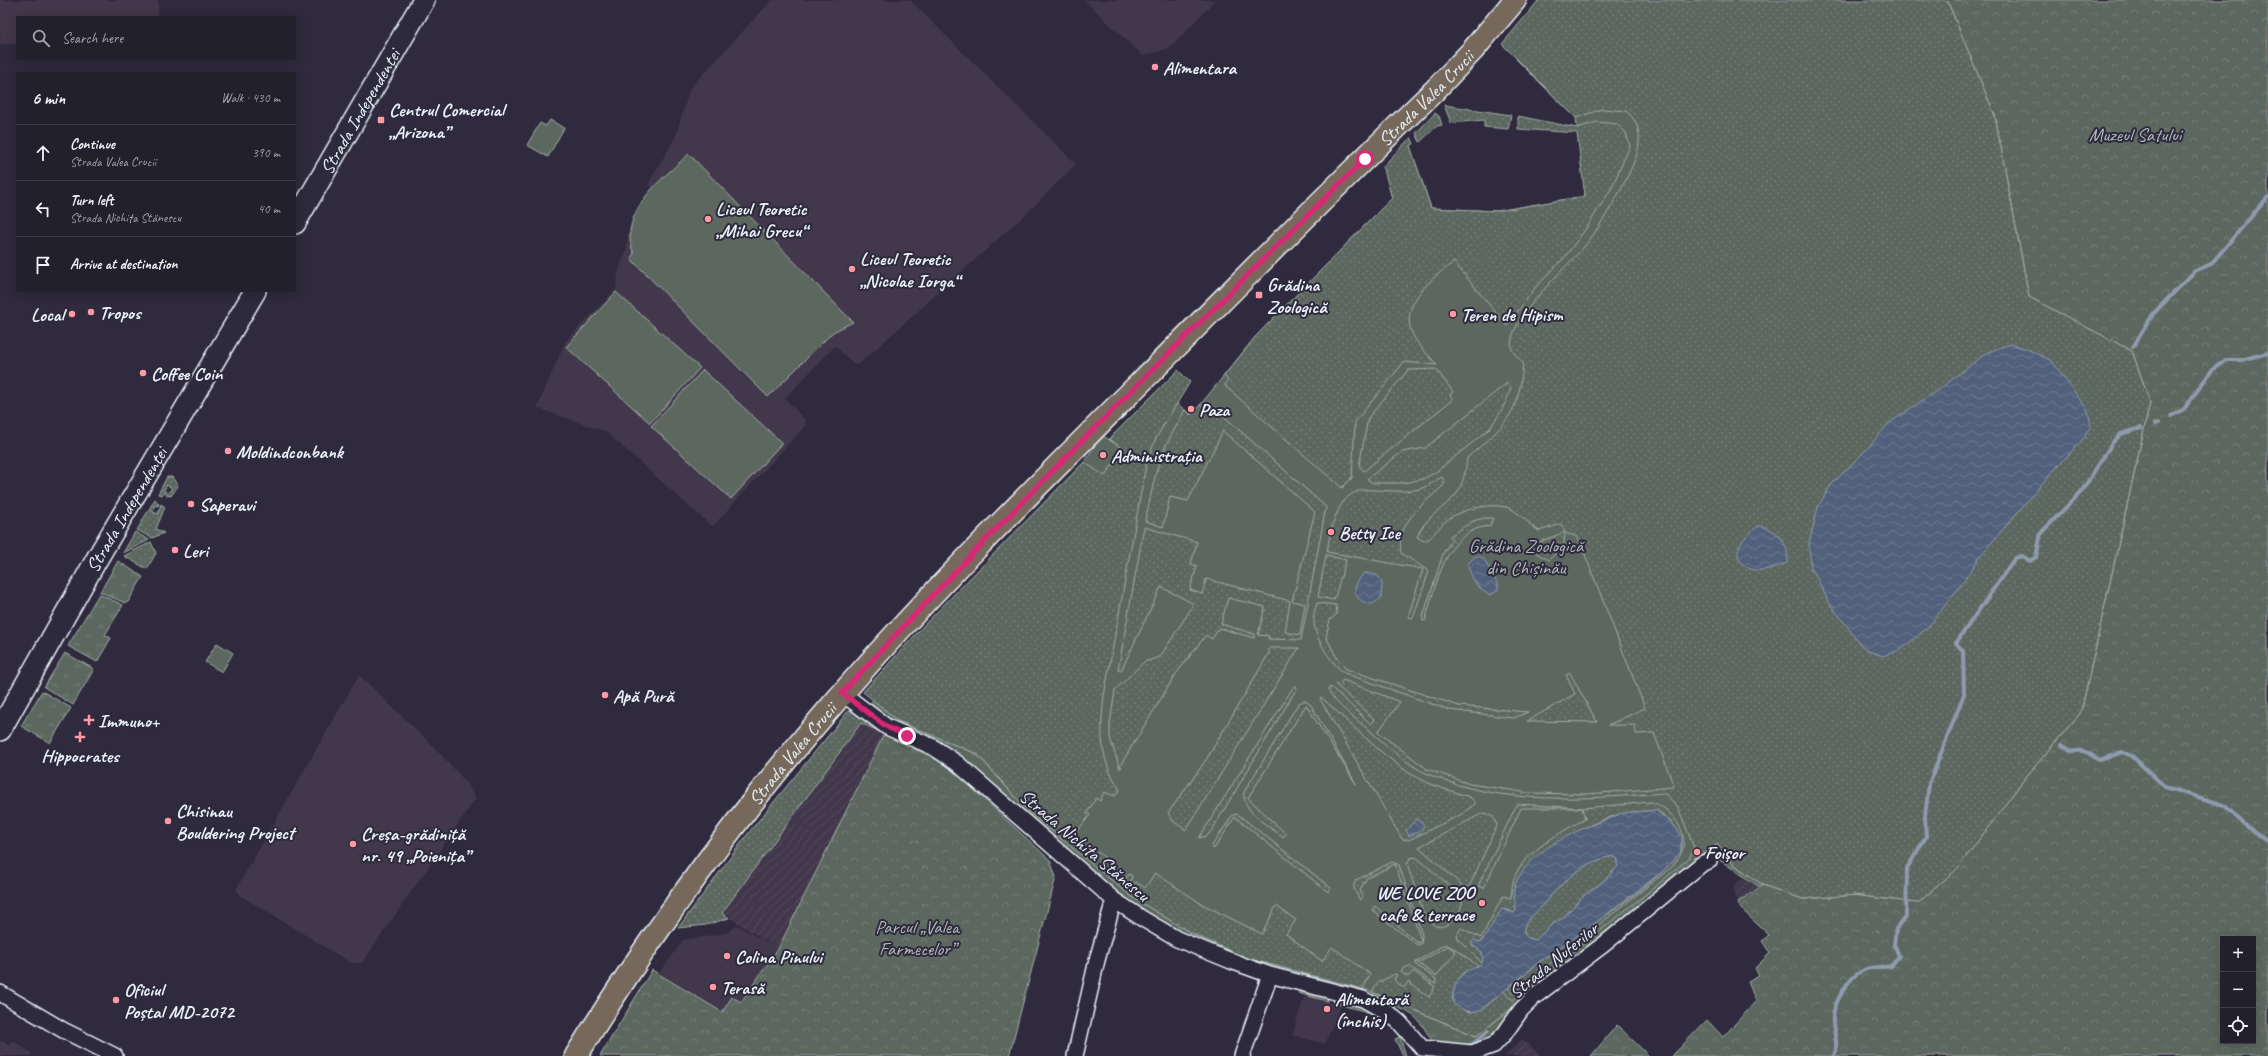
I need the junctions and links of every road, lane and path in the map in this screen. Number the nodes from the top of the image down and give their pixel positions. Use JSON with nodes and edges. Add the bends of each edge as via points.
{"nodes":[{"id":1,"x":424,"y":0,"type":"edge"},
{"id":2,"x":1515,"y":0,"type":"edge"},
{"id":3,"x":296,"y":221,"type":"edge"},
{"id":4,"x":254,"y":292,"type":"edge"},
{"id":5,"x":842,"y":693,"type":"junction"},
{"id":6,"x":0,"y":730,"type":"edge"},
{"id":7,"x":1709,"y":861,"type":"dead end"},
{"id":8,"x":1114,"y":900,"type":"junction"},
{"id":9,"x":1270,"y":975,"type":"junction"},
{"id":10,"x":0,"y":993,"type":"edge"},
{"id":11,"x":1420,"y":1052,"type":"edge"},
{"id":12,"x":115,"y":1056,"type":"edge"},
{"id":13,"x":576,"y":1056,"type":"edge"},
{"id":14,"x":1075,"y":1056,"type":"edge"},
{"id":15,"x":1242,"y":1056,"type":"edge"}],
"edges":[{"from":1,"to":3,"type":"main road","name":"Strada Independenței"},
{"from":2,"to":5,"type":"main road","name":"Strada Valea Crucii","via":[[1434,91],[1040,484]]},
{"from":4,"to":6,"type":"main road","name":"Strada Independenței"},
{"from":5,"to":8,"type":"street","name":"Strada Nichita Stănescu","via":[[887,727],[933,748],[957,763]]},
{"from":5,"to":13,"type":"main road","name":"Strada Valea Crucii","via":[[691,882]]},
{"from":7,"to":11,"type":"street","name":"Strada Nuferilor","via":[[1703,863],[1603,945],[1534,997],[1494,1045],[1472,1053]]},
{"from":8,"to":9,"type":"street","name":"Strada Nichita Stănescu","via":[[1177,939]]},
{"from":8,"to":14,"type":"street"},
{"from":9,"to":11,"type":"street","name":"Strada Nichita Stănescu","via":[[1363,1000],[1399,1022]]},
{"from":9,"to":15,"type":"street"},
{"from":10,"to":12,"type":"street","via":[[63,1030]]}]}
